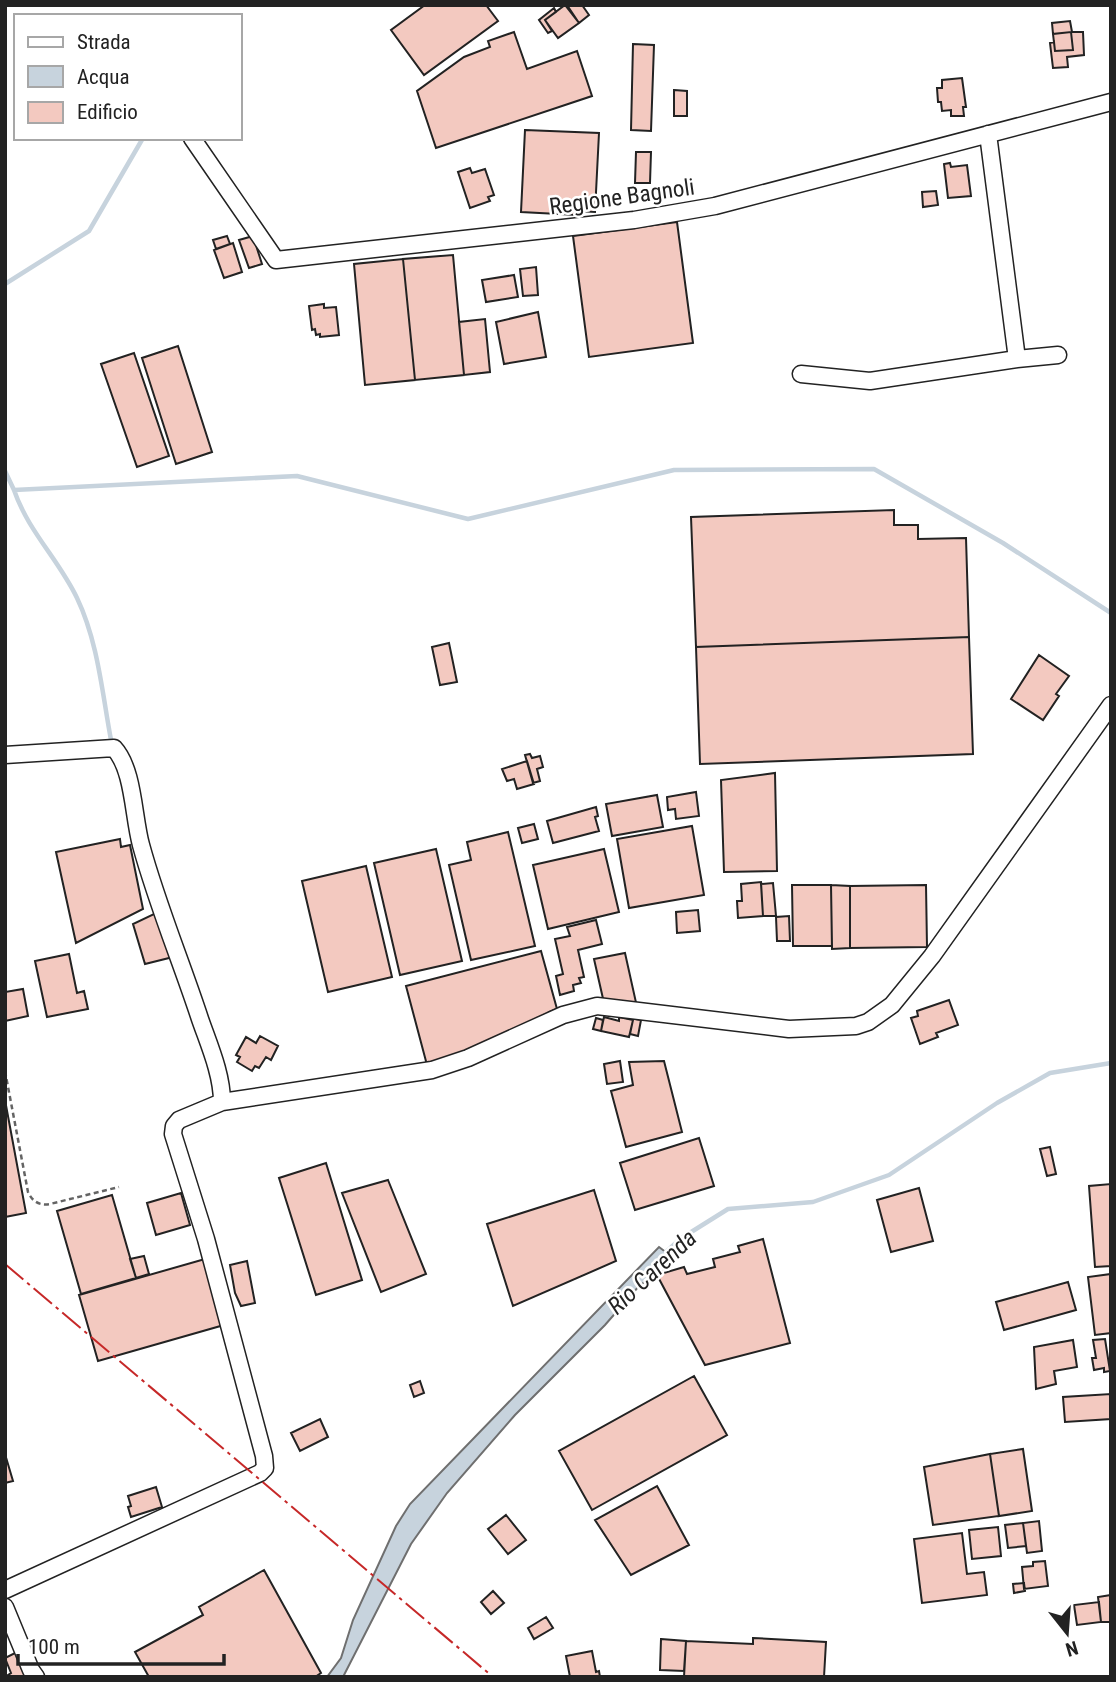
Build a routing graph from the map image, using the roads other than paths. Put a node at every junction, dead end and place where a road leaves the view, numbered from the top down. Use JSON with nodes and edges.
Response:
{"nodes":[{"id":1,"x":1111,"y":102,"type":"edge"},
{"id":2,"x":988,"y":134,"type":"junction"},
{"id":3,"x":193,"y":140,"type":"edge"},
{"id":4,"x":1058,"y":355,"type":"dead end"},
{"id":5,"x":1017,"y":359,"type":"junction"},
{"id":6,"x":801,"y":374,"type":"dead end"},
{"id":7,"x":1111,"y":705,"type":"edge"},
{"id":8,"x":5,"y":755,"type":"edge"},
{"id":9,"x":222,"y":1102,"type":"junction"},
{"id":10,"x":5,"y":1590,"type":"edge"},
{"id":11,"x":5,"y":1607,"type":"edge"},
{"id":12,"x":36,"y":1677,"type":"edge"}],
"edges":[{"from":1,"to":2,"type":"street","name":"Regione Bagnoli"},
{"from":2,"to":3,"type":"street","name":"Regione Bagnoli"},
{"from":2,"to":5,"type":"street"},
{"from":4,"to":5,"type":"street"},
{"from":5,"to":6,"type":"street"},
{"from":7,"to":9,"type":"street"},
{"from":8,"to":9,"type":"street"},
{"from":9,"to":10,"type":"street"},
{"from":11,"to":12,"type":"street"}]}
